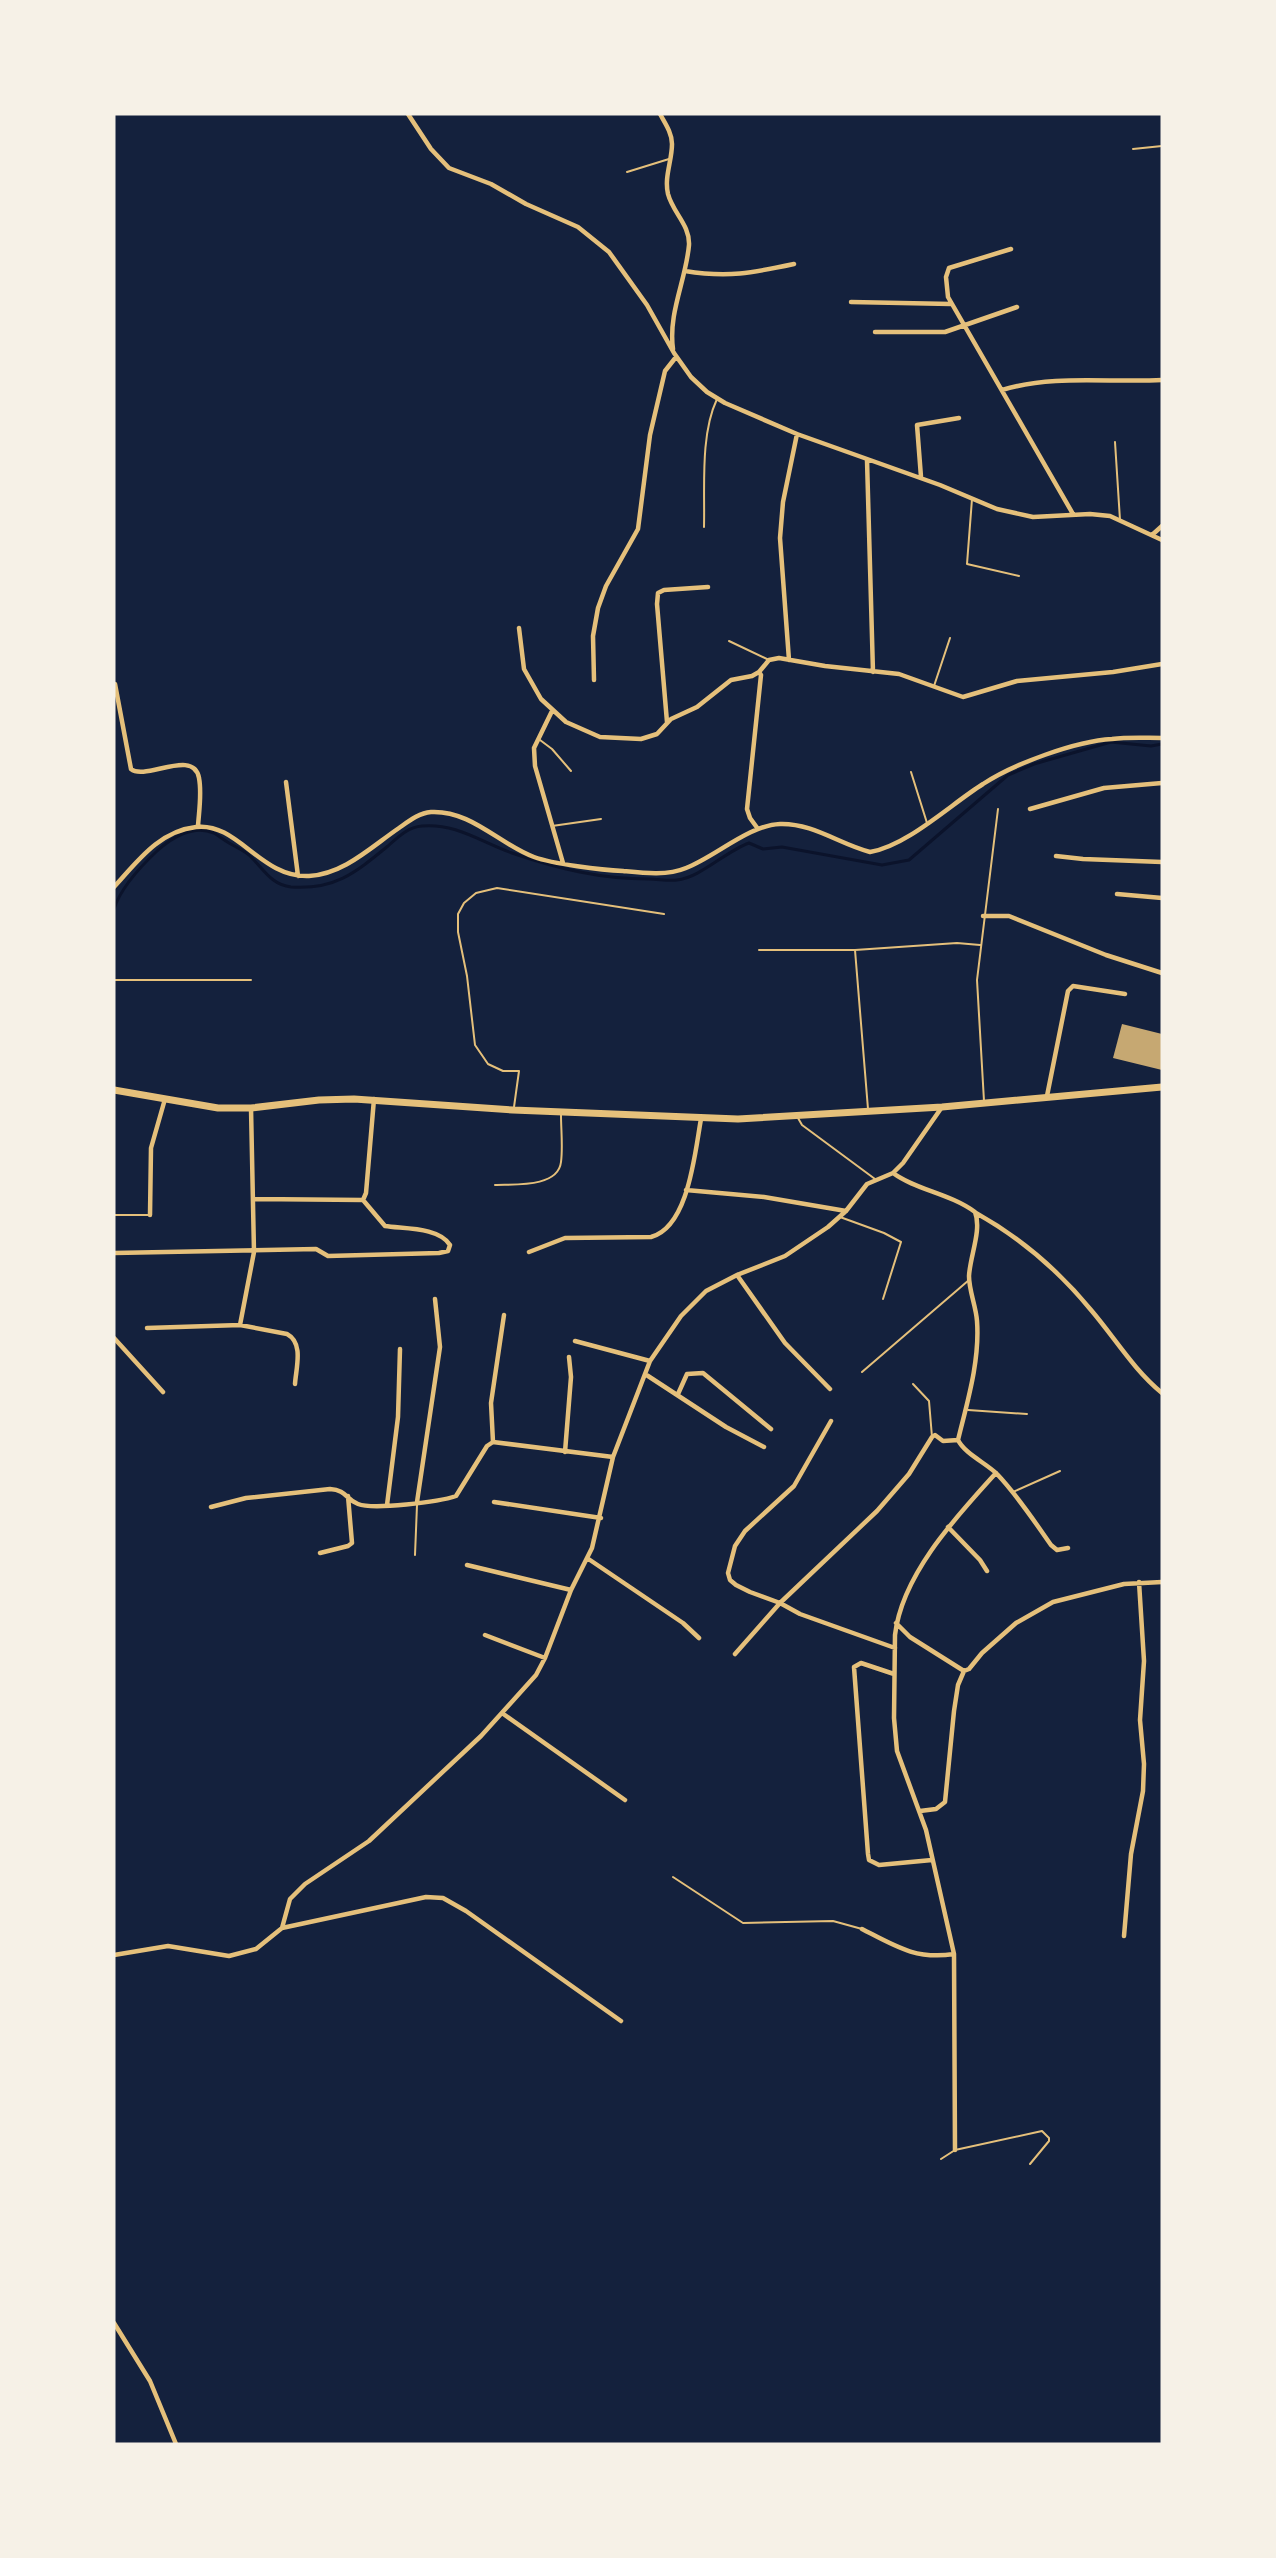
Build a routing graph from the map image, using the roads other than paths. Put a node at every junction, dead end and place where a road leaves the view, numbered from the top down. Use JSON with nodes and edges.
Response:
{"nodes":[{"id":1,"x":408,"y":114,"type":"edge"},
{"id":2,"x":660,"y":114,"type":"edge"},
{"id":3,"x":1162,"y":146,"type":"edge"},
{"id":4,"x":1133,"y":149,"type":"dead end"},
{"id":5,"x":669,"y":159,"type":"junction"},
{"id":6,"x":627,"y":172,"type":"dead end"},
{"id":7,"x":1011,"y":249,"type":"dead end"},
{"id":8,"x":794,"y":264,"type":"dead end"},
{"id":9,"x":685,"y":271,"type":"junction"},
{"id":10,"x":851,"y":302,"type":"dead end"},
{"id":11,"x":951,"y":304,"type":"junction"},
{"id":12,"x":1017,"y":307,"type":"dead end"},
{"id":13,"x":963,"y":326,"type":"junction"},
{"id":14,"x":875,"y":332,"type":"dead end"},
{"id":15,"x":675,"y":355,"type":"junction"},
{"id":16,"x":1162,"y":380,"type":"edge"},
{"id":17,"x":1002,"y":390,"type":"junction"},
{"id":18,"x":717,"y":399,"type":"junction"},
{"id":19,"x":959,"y":418,"type":"dead end"},
{"id":20,"x":797,"y":434,"type":"junction"},
{"id":21,"x":1115,"y":442,"type":"dead end"},
{"id":22,"x":867,"y":460,"type":"junction"},
{"id":23,"x":921,"y":477,"type":"junction"},
{"id":24,"x":972,"y":499,"type":"junction"},
{"id":25,"x":1073,"y":514,"type":"junction"},
{"id":26,"x":1120,"y":520,"type":"junction"},
{"id":27,"x":1162,"y":526,"type":"edge"},
{"id":28,"x":704,"y":527,"type":"dead end"},
{"id":29,"x":1152,"y":535,"type":"junction"},
{"id":30,"x":1162,"y":540,"type":"edge"},
{"id":31,"x":1019,"y":576,"type":"dead end"},
{"id":32,"x":708,"y":587,"type":"dead end"},
{"id":33,"x":519,"y":628,"type":"dead end"},
{"id":34,"x":950,"y":638,"type":"dead end"},
{"id":35,"x":729,"y":641,"type":"dead end"},
{"id":36,"x":769,"y":660,"type":"junction"},
{"id":37,"x":789,"y":660,"type":"junction"},
{"id":38,"x":1162,"y":664,"type":"edge"},
{"id":39,"x":759,"y":672,"type":"junction"},
{"id":40,"x":873,"y":672,"type":"junction"},
{"id":41,"x":594,"y":680,"type":"dead end"},
{"id":42,"x":116,"y":684,"type":"dead end"},
{"id":43,"x":934,"y":686,"type":"junction"},
{"id":44,"x":552,"y":711,"type":"junction"},
{"id":45,"x":667,"y":722,"type":"junction"},
{"id":46,"x":538,"y":738,"type":"junction"},
{"id":47,"x":1162,"y":738,"type":"edge"},
{"id":48,"x":571,"y":771,"type":"dead end"},
{"id":49,"x":911,"y":772,"type":"dead end"},
{"id":50,"x":286,"y":782,"type":"dead end"},
{"id":51,"x":1162,"y":783,"type":"edge"},
{"id":52,"x":1030,"y":808,"type":"dead end"},
{"id":53,"x":998,"y":809,"type":"dead end"},
{"id":54,"x":601,"y":819,"type":"dead end"},
{"id":55,"x":927,"y":823,"type":"junction"},
{"id":56,"x":198,"y":826,"type":"junction"},
{"id":57,"x":552,"y":826,"type":"junction"},
{"id":58,"x":758,"y":829,"type":"junction"},
{"id":59,"x":1056,"y":856,"type":"dead end"},
{"id":60,"x":1162,"y":862,"type":"edge"},
{"id":61,"x":563,"y":863,"type":"junction"},
{"id":62,"x":298,"y":876,"type":"junction"},
{"id":63,"x":114,"y":887,"type":"edge"},
{"id":64,"x":1117,"y":894,"type":"dead end"},
{"id":65,"x":1162,"y":897,"type":"edge"},
{"id":66,"x":664,"y":914,"type":"dead end"},
{"id":67,"x":983,"y":916,"type":"junction"},
{"id":68,"x":980,"y":945,"type":"junction"},
{"id":69,"x":759,"y":950,"type":"dead end"},
{"id":70,"x":855,"y":950,"type":"junction"},
{"id":71,"x":1162,"y":973,"type":"edge"},
{"id":72,"x":251,"y":980,"type":"dead end"},
{"id":73,"x":114,"y":981,"type":"edge"},
{"id":74,"x":1125,"y":994,"type":"dead end"},
{"id":75,"x":1162,"y":1087,"type":"edge"},
{"id":76,"x":114,"y":1090,"type":"edge"},
{"id":77,"x":1047,"y":1096,"type":"junction"},
{"id":78,"x":165,"y":1099,"type":"junction"},
{"id":79,"x":374,"y":1099,"type":"junction"},
{"id":80,"x":984,"y":1101,"type":"junction"},
{"id":81,"x":942,"y":1107,"type":"junction"},
{"id":82,"x":250,"y":1108,"type":"junction"},
{"id":83,"x":513,"y":1110,"type":"junction"},
{"id":84,"x":561,"y":1112,"type":"junction"},
{"id":85,"x":868,"y":1112,"type":"junction"},
{"id":86,"x":797,"y":1117,"type":"junction"},
{"id":87,"x":701,"y":1119,"type":"junction"},
{"id":88,"x":893,"y":1173,"type":"junction"},
{"id":89,"x":875,"y":1179,"type":"junction"},
{"id":90,"x":495,"y":1185,"type":"dead end"},
{"id":91,"x":687,"y":1190,"type":"junction"},
{"id":92,"x":252,"y":1199,"type":"junction"},
{"id":93,"x":363,"y":1200,"type":"junction"},
{"id":94,"x":846,"y":1211,"type":"junction"},
{"id":95,"x":975,"y":1212,"type":"junction"},
{"id":96,"x":114,"y":1215,"type":"edge"},
{"id":97,"x":150,"y":1215,"type":"joint"},
{"id":98,"x":840,"y":1217,"type":"junction"},
{"id":99,"x":254,"y":1252,"type":"junction"},
{"id":100,"x":529,"y":1252,"type":"dead end"},
{"id":101,"x":114,"y":1253,"type":"edge"},
{"id":102,"x":737,"y":1275,"type":"junction"},
{"id":103,"x":969,"y":1280,"type":"junction"},
{"id":104,"x":435,"y":1299,"type":"dead end"},
{"id":105,"x":883,"y":1299,"type":"dead end"},
{"id":106,"x":504,"y":1316,"type":"dead end"},
{"id":107,"x":240,"y":1325,"type":"junction"},
{"id":108,"x":147,"y":1328,"type":"dead end"},
{"id":109,"x":114,"y":1338,"type":"edge"},
{"id":110,"x":575,"y":1341,"type":"dead end"},
{"id":111,"x":400,"y":1349,"type":"dead end"},
{"id":112,"x":569,"y":1357,"type":"dead end"},
{"id":113,"x":650,"y":1361,"type":"junction"},
{"id":114,"x":862,"y":1372,"type":"dead end"},
{"id":115,"x":645,"y":1374,"type":"junction"},
{"id":116,"x":295,"y":1384,"type":"dead end"},
{"id":117,"x":913,"y":1384,"type":"dead end"},
{"id":118,"x":830,"y":1389,"type":"dead end"},
{"id":119,"x":163,"y":1392,"type":"dead end"},
{"id":120,"x":1162,"y":1393,"type":"edge"},
{"id":121,"x":678,"y":1394,"type":"junction"},
{"id":122,"x":965,"y":1410,"type":"junction"},
{"id":123,"x":1027,"y":1414,"type":"dead end"},
{"id":124,"x":831,"y":1421,"type":"dead end"},
{"id":125,"x":771,"y":1429,"type":"dead end"},
{"id":126,"x":932,"y":1437,"type":"junction"},
{"id":127,"x":958,"y":1440,"type":"junction"},
{"id":128,"x":493,"y":1442,"type":"junction"},
{"id":129,"x":764,"y":1447,"type":"dead end"},
{"id":130,"x":565,"y":1452,"type":"junction"},
{"id":131,"x":613,"y":1457,"type":"junction"},
{"id":132,"x":1060,"y":1471,"type":"dead end"},
{"id":133,"x":996,"y":1473,"type":"junction"},
{"id":134,"x":1013,"y":1492,"type":"junction"},
{"id":135,"x":348,"y":1496,"type":"junction"},
{"id":136,"x":417,"y":1502,"type":"junction"},
{"id":137,"x":494,"y":1502,"type":"dead end"},
{"id":138,"x":387,"y":1505,"type":"junction"},
{"id":139,"x":211,"y":1507,"type":"dead end"},
{"id":140,"x":601,"y":1518,"type":"junction"},
{"id":141,"x":948,"y":1527,"type":"junction"},
{"id":142,"x":1068,"y":1548,"type":"dead end"},
{"id":143,"x":320,"y":1553,"type":"dead end"},
{"id":144,"x":415,"y":1555,"type":"dead end"},
{"id":145,"x":587,"y":1558,"type":"junction"},
{"id":146,"x":467,"y":1565,"type":"dead end"},
{"id":147,"x":987,"y":1571,"type":"dead end"},
{"id":148,"x":1139,"y":1582,"type":"junction"},
{"id":149,"x":1162,"y":1582,"type":"edge"},
{"id":150,"x":571,"y":1590,"type":"junction"},
{"id":151,"x":780,"y":1603,"type":"junction"},
{"id":152,"x":896,"y":1623,"type":"junction"},
{"id":153,"x":484,"y":1635,"type":"dead end"},
{"id":154,"x":699,"y":1638,"type":"dead end"},
{"id":155,"x":895,"y":1648,"type":"junction"},
{"id":156,"x":735,"y":1654,"type":"dead end"},
{"id":157,"x":545,"y":1658,"type":"junction"},
{"id":158,"x":964,"y":1671,"type":"junction"},
{"id":159,"x":894,"y":1674,"type":"junction"},
{"id":160,"x":502,"y":1713,"type":"junction"},
{"id":161,"x":625,"y":1800,"type":"dead end"},
{"id":162,"x":921,"y":1811,"type":"junction"},
{"id":163,"x":932,"y":1860,"type":"junction"},
{"id":164,"x":673,"y":1877,"type":"dead end"},
{"id":165,"x":282,"y":1928,"type":"junction"},
{"id":166,"x":862,"y":1929,"type":"joint"},
{"id":167,"x":1124,"y":1936,"type":"dead end"},
{"id":168,"x":954,"y":1954,"type":"junction"},
{"id":169,"x":114,"y":1955,"type":"edge"},
{"id":170,"x":621,"y":2021,"type":"dead end"},
{"id":171,"x":955,"y":2150,"type":"junction"},
{"id":172,"x":941,"y":2159,"type":"dead end"},
{"id":173,"x":1030,"y":2164,"type":"dead end"},
{"id":174,"x":114,"y":2323,"type":"edge"},
{"id":175,"x":176,"y":2444,"type":"edge"}],
"edges":[{"from":1,"to":15,"type":"street"},
{"from":2,"to":5,"type":"street"},
{"from":3,"to":4,"type":"lane"},
{"from":5,"to":6,"type":"lane"},
{"from":5,"to":9,"type":"street"},
{"from":7,"to":11,"type":"street"},
{"from":8,"to":9,"type":"street"},
{"from":9,"to":15,"type":"street"},
{"from":10,"to":11,"type":"street"},
{"from":11,"to":13,"type":"street"},
{"from":12,"to":13,"type":"street"},
{"from":13,"to":14,"type":"street"},
{"from":13,"to":17,"type":"street"},
{"from":15,"to":18,"type":"street"},
{"from":15,"to":41,"type":"street"},
{"from":16,"to":17,"type":"street"},
{"from":17,"to":25,"type":"street"},
{"from":18,"to":20,"type":"street"},
{"from":18,"to":28,"type":"lane"},
{"from":19,"to":23,"type":"street"},
{"from":20,"to":22,"type":"street"},
{"from":20,"to":37,"type":"street"},
{"from":21,"to":26,"type":"lane"},
{"from":22,"to":23,"type":"street"},
{"from":22,"to":40,"type":"street"},
{"from":23,"to":24,"type":"street"},
{"from":24,"to":25,"type":"street"},
{"from":24,"to":31,"type":"lane"},
{"from":25,"to":26,"type":"street"},
{"from":26,"to":29,"type":"street"},
{"from":27,"to":29,"type":"street"},
{"from":29,"to":30,"type":"street"},
{"from":32,"to":45,"type":"street"},
{"from":33,"to":44,"type":"street"},
{"from":34,"to":43,"type":"lane"},
{"from":35,"to":36,"type":"lane"},
{"from":36,"to":37,"type":"street"},
{"from":36,"to":39,"type":"street"},
{"from":37,"to":40,"type":"street"},
{"from":38,"to":43,"type":"street"},
{"from":39,"to":45,"type":"street"},
{"from":39,"to":58,"type":"street"},
{"from":40,"to":43,"type":"street"},
{"from":42,"to":56,"type":"street"},
{"from":44,"to":45,"type":"street"},
{"from":44,"to":46,"type":"street"},
{"from":46,"to":48,"type":"lane"},
{"from":46,"to":57,"type":"street"},
{"from":47,"to":55,"type":"street"},
{"from":49,"to":55,"type":"lane"},
{"from":50,"to":62,"type":"street"},
{"from":51,"to":52,"type":"street"},
{"from":53,"to":67,"type":"lane"},
{"from":54,"to":57,"type":"lane"},
{"from":55,"to":58,"type":"street"},
{"from":56,"to":62,"type":"street"},
{"from":56,"to":63,"type":"street"},
{"from":57,"to":61,"type":"street"},
{"from":58,"to":61,"type":"street"},
{"from":59,"to":60,"type":"street"},
{"from":61,"to":62,"type":"street"},
{"from":64,"to":65,"type":"street"},
{"from":66,"to":83,"type":"lane"},
{"from":67,"to":68,"type":"lane"},
{"from":67,"to":71,"type":"street"},
{"from":68,"to":70,"type":"lane"},
{"from":68,"to":80,"type":"lane"},
{"from":69,"to":70,"type":"lane"},
{"from":70,"to":85,"type":"lane"},
{"from":72,"to":73,"type":"lane"},
{"from":74,"to":77,"type":"street"},
{"from":75,"to":77,"type":"main road"},
{"from":76,"to":78,"type":"main road"},
{"from":77,"to":80,"type":"main road"},
{"from":78,"to":82,"type":"main road"},
{"from":78,"to":97,"type":"street"},
{"from":79,"to":82,"type":"main road"},
{"from":79,"to":83,"type":"main road"},
{"from":79,"to":93,"type":"street"},
{"from":80,"to":81,"type":"main road"},
{"from":81,"to":85,"type":"main road"},
{"from":81,"to":88,"type":"street"},
{"from":82,"to":92,"type":"street"},
{"from":83,"to":84,"type":"main road"},
{"from":84,"to":87,"type":"main road"},
{"from":84,"to":90,"type":"lane"},
{"from":85,"to":86,"type":"main road"},
{"from":86,"to":87,"type":"main road"},
{"from":86,"to":89,"type":"lane"},
{"from":87,"to":91,"type":"street"},
{"from":88,"to":89,"type":"street"},
{"from":88,"to":95,"type":"street"},
{"from":89,"to":94,"type":"street"},
{"from":91,"to":94,"type":"street"},
{"from":91,"to":100,"type":"street"},
{"from":92,"to":93,"type":"street"},
{"from":92,"to":99,"type":"street"},
{"from":93,"to":99,"type":"street"},
{"from":94,"to":98,"type":"street"},
{"from":95,"to":103,"type":"street"},
{"from":95,"to":120,"type":"street"},
{"from":96,"to":97,"type":"lane"},
{"from":98,"to":102,"type":"street"},
{"from":98,"to":105,"type":"lane"},
{"from":99,"to":101,"type":"street"},
{"from":99,"to":107,"type":"street"},
{"from":102,"to":113,"type":"street"},
{"from":102,"to":118,"type":"street"},
{"from":103,"to":114,"type":"lane"},
{"from":103,"to":122,"type":"street"},
{"from":104,"to":136,"type":"street"},
{"from":106,"to":128,"type":"street"},
{"from":107,"to":108,"type":"street"},
{"from":107,"to":116,"type":"street"},
{"from":109,"to":119,"type":"street"},
{"from":110,"to":113,"type":"street"},
{"from":111,"to":138,"type":"street"},
{"from":112,"to":130,"type":"street"},
{"from":113,"to":115,"type":"street"},
{"from":115,"to":121,"type":"street"},
{"from":115,"to":131,"type":"street"},
{"from":117,"to":126,"type":"lane"},
{"from":121,"to":125,"type":"street"},
{"from":121,"to":129,"type":"street"},
{"from":122,"to":123,"type":"lane"},
{"from":122,"to":127,"type":"street"},
{"from":124,"to":151,"type":"street"},
{"from":126,"to":127,"type":"street"},
{"from":126,"to":151,"type":"street"},
{"from":127,"to":133,"type":"street"},
{"from":128,"to":130,"type":"street"},
{"from":128,"to":136,"type":"street"},
{"from":130,"to":131,"type":"street"},
{"from":131,"to":140,"type":"street"},
{"from":132,"to":134,"type":"lane"},
{"from":133,"to":134,"type":"street"},
{"from":133,"to":141,"type":"street"},
{"from":134,"to":142,"type":"street"},
{"from":135,"to":138,"type":"street"},
{"from":135,"to":139,"type":"street"},
{"from":135,"to":143,"type":"street"},
{"from":136,"to":138,"type":"street"},
{"from":136,"to":144,"type":"lane"},
{"from":137,"to":140,"type":"street"},
{"from":140,"to":145,"type":"street"},
{"from":141,"to":147,"type":"street"},
{"from":141,"to":152,"type":"street"},
{"from":145,"to":150,"type":"street"},
{"from":145,"to":154,"type":"street"},
{"from":146,"to":150,"type":"street"},
{"from":148,"to":149,"type":"street"},
{"from":148,"to":158,"type":"street"},
{"from":148,"to":167,"type":"street"},
{"from":150,"to":157,"type":"street"},
{"from":151,"to":155,"type":"street"},
{"from":151,"to":156,"type":"street"},
{"from":152,"to":155,"type":"street"},
{"from":152,"to":158,"type":"street"},
{"from":153,"to":157,"type":"street"},
{"from":155,"to":159,"type":"street"},
{"from":157,"to":160,"type":"street"},
{"from":158,"to":162,"type":"street"},
{"from":159,"to":162,"type":"street"},
{"from":159,"to":163,"type":"street"},
{"from":160,"to":161,"type":"street"},
{"from":160,"to":165,"type":"street"},
{"from":162,"to":163,"type":"street"},
{"from":163,"to":168,"type":"street"},
{"from":164,"to":166,"type":"lane"},
{"from":165,"to":169,"type":"street"},
{"from":165,"to":170,"type":"street"},
{"from":166,"to":168,"type":"street"},
{"from":168,"to":171,"type":"street"},
{"from":171,"to":172,"type":"lane"},
{"from":171,"to":173,"type":"lane"},
{"from":174,"to":175,"type":"street"}]}
